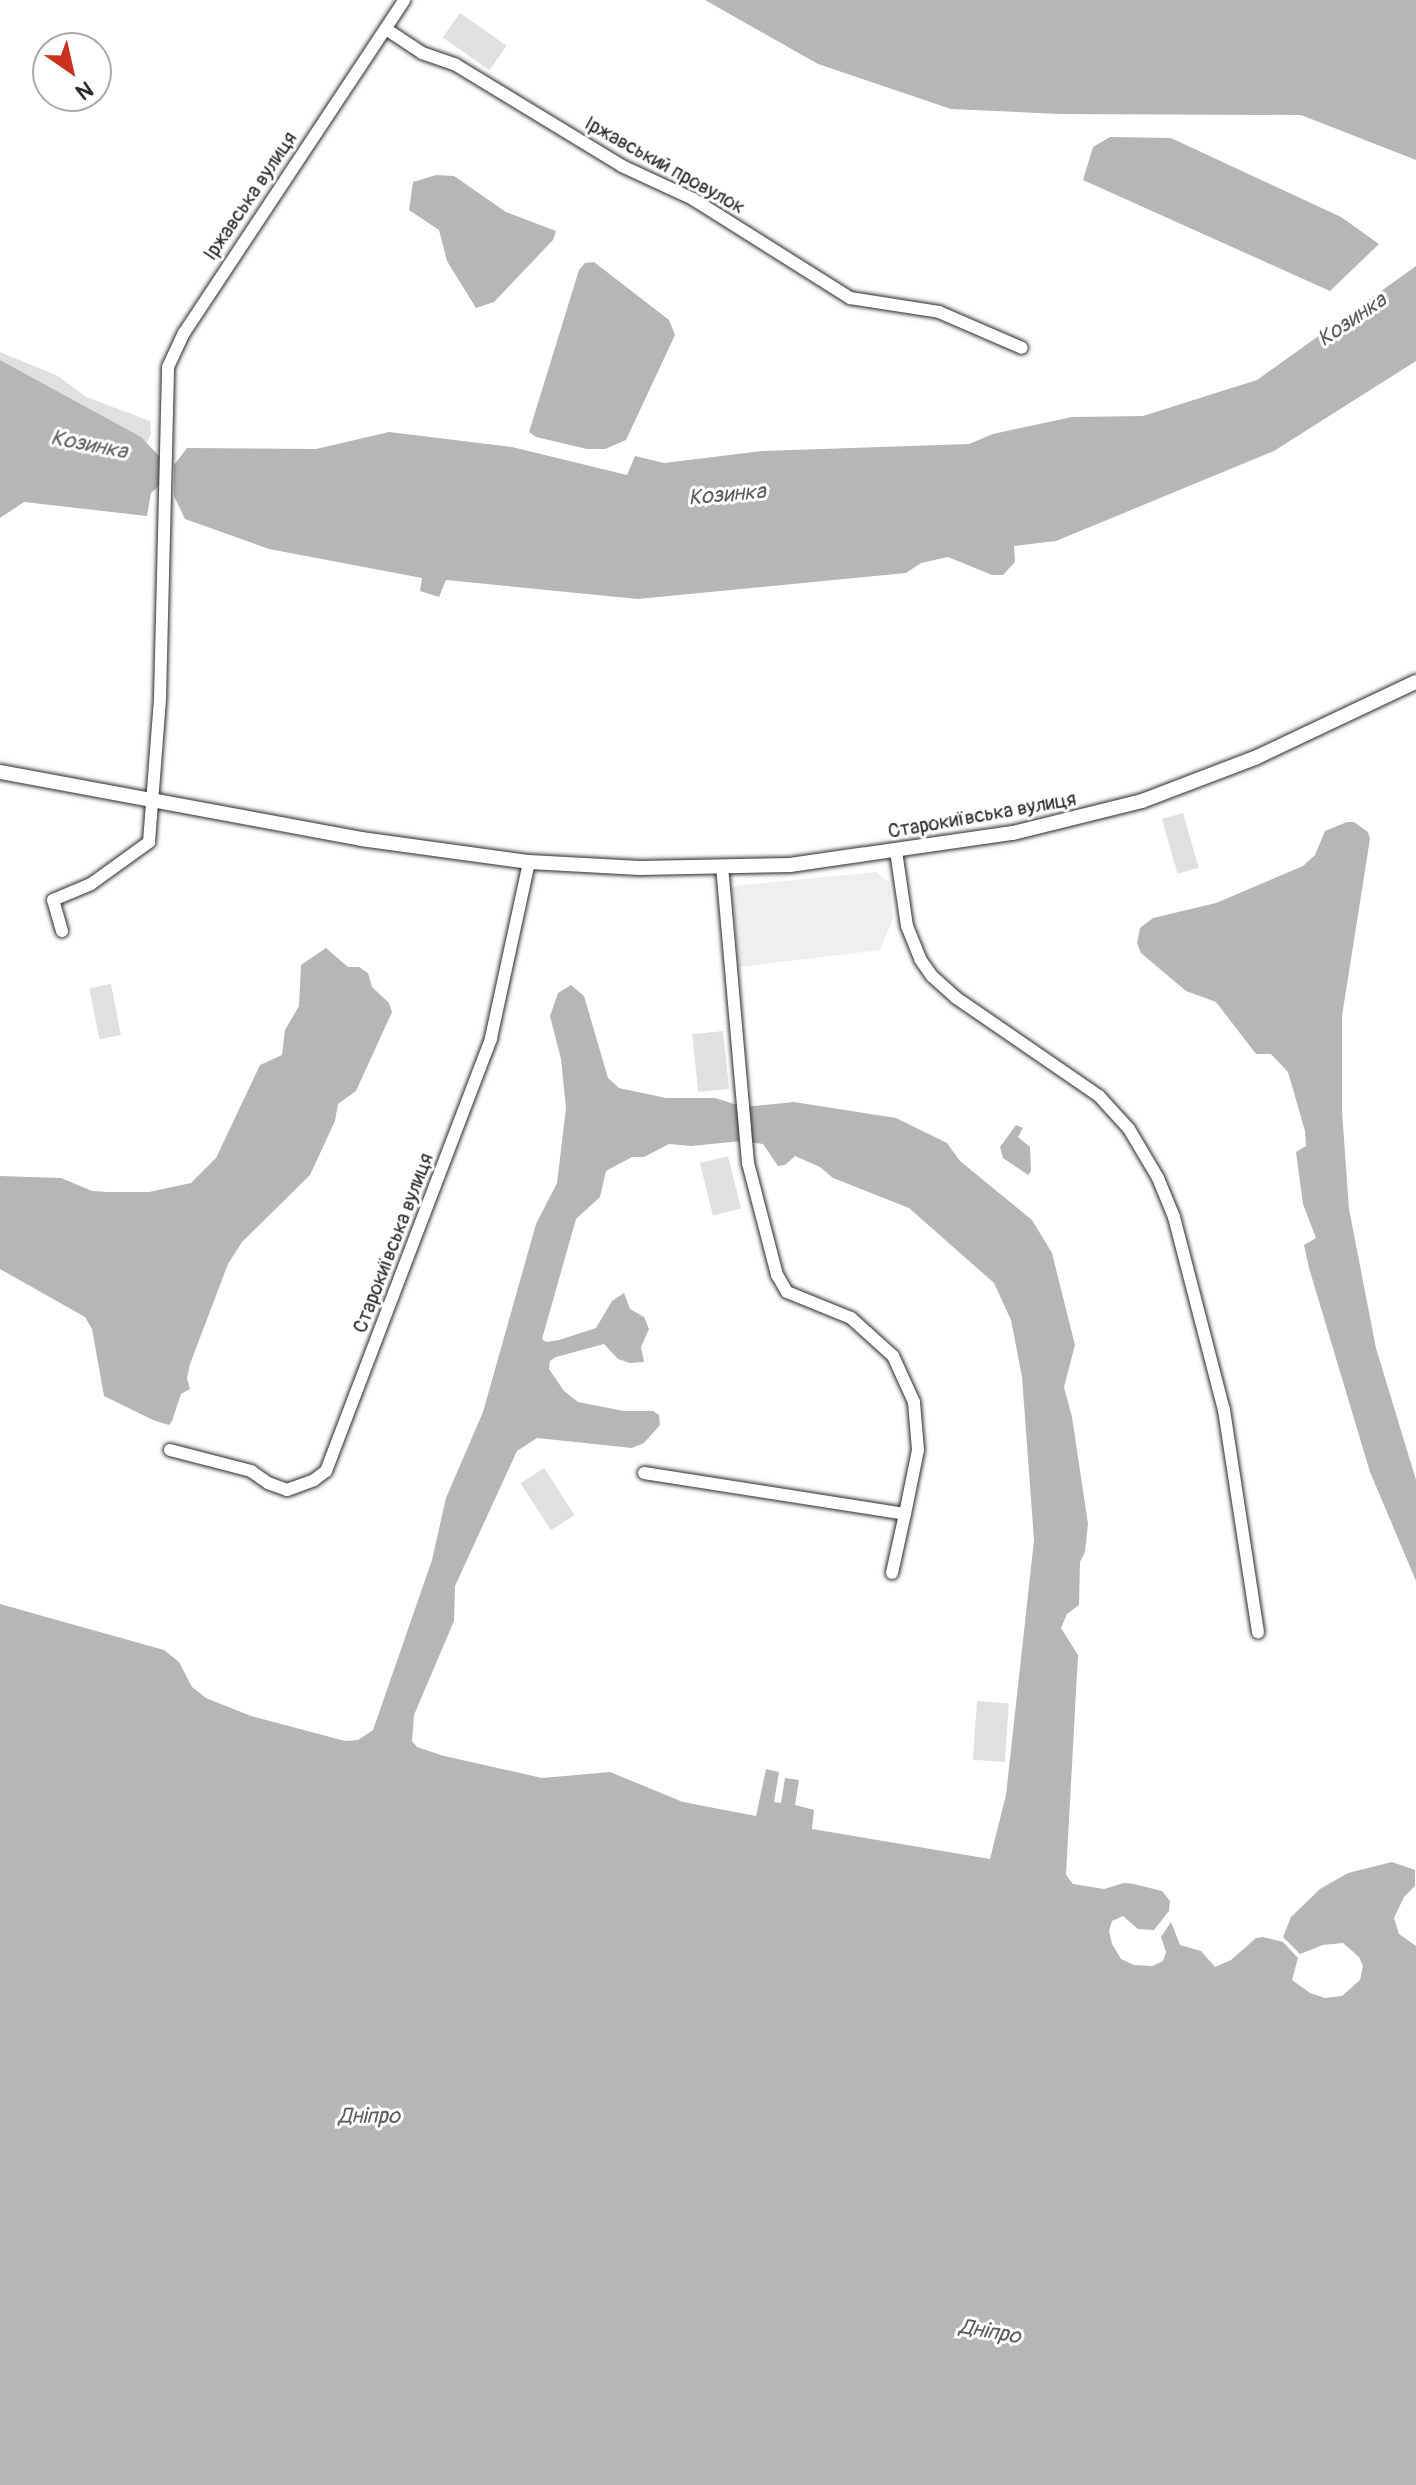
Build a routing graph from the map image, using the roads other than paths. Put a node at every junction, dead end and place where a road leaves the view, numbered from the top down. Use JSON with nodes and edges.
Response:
{"nodes":[{"id":1,"x":404,"y":0,"type":"edge"},
{"id":2,"x":386,"y":29,"type":"junction"},
{"id":3,"x":1022,"y":348,"type":"dead end"},
{"id":4,"x":1416,"y":682,"type":"edge"},
{"id":5,"x":0,"y":772,"type":"edge"},
{"id":6,"x":154,"y":799,"type":"junction"},
{"id":7,"x":896,"y":851,"type":"junction"},
{"id":8,"x":529,"y":862,"type":"junction"},
{"id":9,"x":722,"y":868,"type":"junction"},
{"id":10,"x":62,"y":931,"type":"dead end"},
{"id":11,"x":170,"y":1450,"type":"dead end"},
{"id":12,"x":644,"y":1473,"type":"dead end"},
{"id":13,"x":905,"y":1514,"type":"junction"},
{"id":14,"x":892,"y":1573,"type":"dead end"},
{"id":15,"x":1258,"y":1632,"type":"dead end"}],
"edges":[{"from":1,"to":2,"type":"street","name":"Іржавська вулиця"},
{"from":2,"to":3,"type":"street","name":"Іржавський провулок"},
{"from":2,"to":6,"type":"street","name":"Іржавська вулиця"},
{"from":4,"to":7,"type":"street","name":"Старокиївська вулиця"},
{"from":5,"to":6,"type":"street","name":"Старокиївська вулиця"},
{"from":6,"to":8,"type":"street","name":"Старокиївська вулиця"},
{"from":6,"to":10,"type":"street","name":"Іржавська вулиця"},
{"from":7,"to":9,"type":"street","name":"Старокиївська вулиця"},
{"from":7,"to":15,"type":"street"},
{"from":8,"to":9,"type":"street","name":"Старокиївська вулиця"},
{"from":8,"to":11,"type":"street","name":"Старокиївська вулиця"},
{"from":9,"to":13,"type":"street"},
{"from":12,"to":13,"type":"street"},
{"from":13,"to":14,"type":"street"}]}
